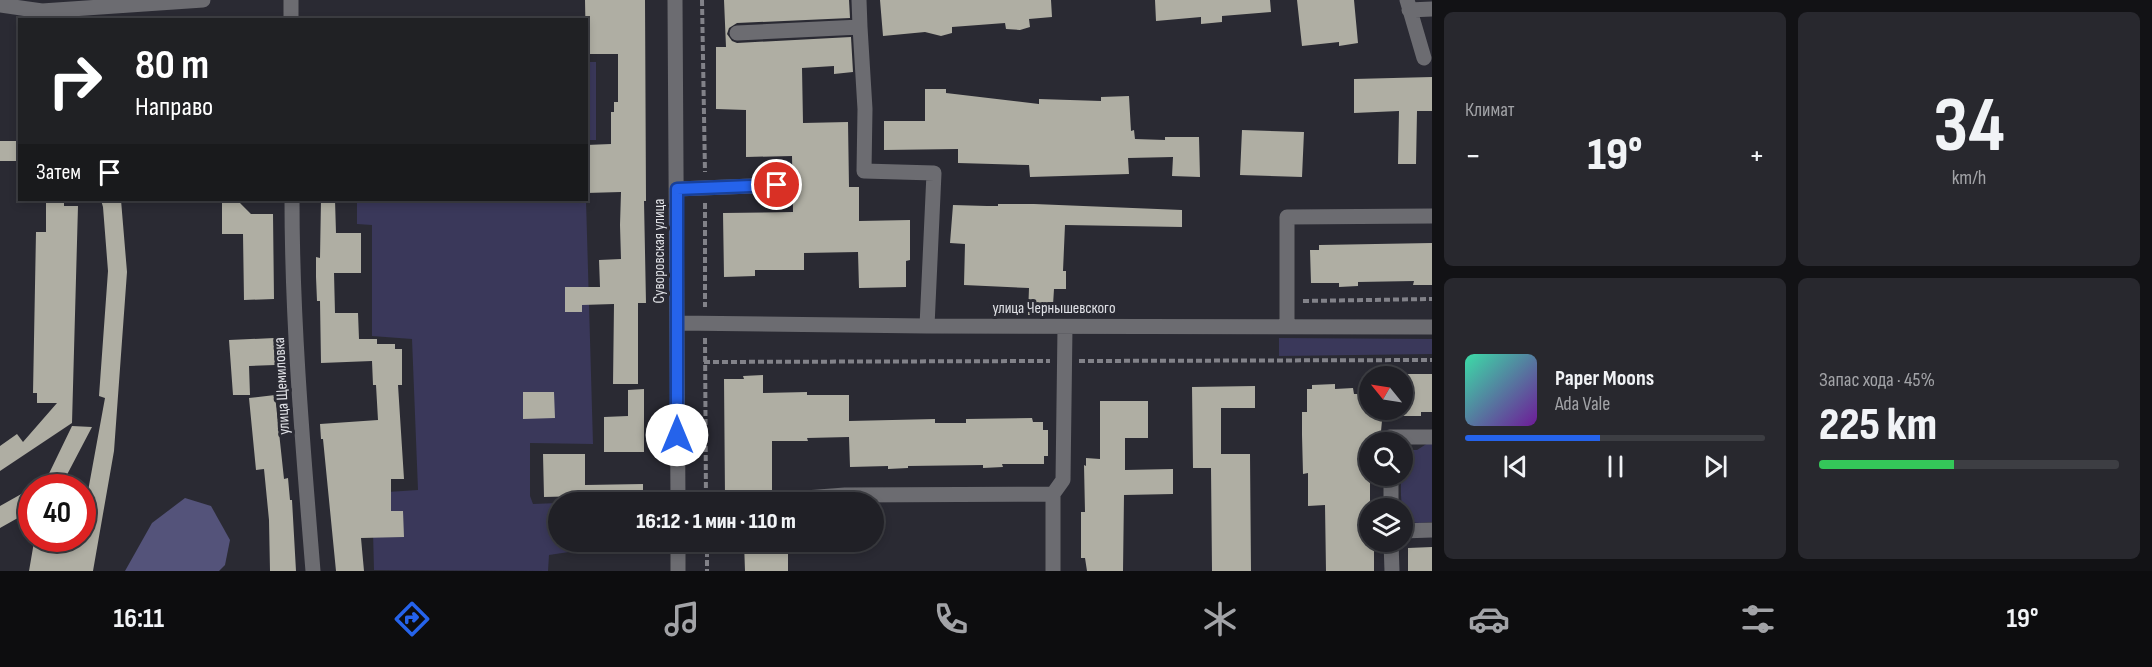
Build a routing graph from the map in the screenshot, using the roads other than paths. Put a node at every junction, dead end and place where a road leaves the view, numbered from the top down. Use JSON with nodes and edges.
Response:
{"nodes":[{"id":1,"x":203,"y":0,"type":"edge"},
{"id":2,"x":291,"y":0,"type":"edge"},
{"id":3,"x":675,"y":0,"type":"edge"},
{"id":4,"x":860,"y":0,"type":"edge"},
{"id":5,"x":0,"y":5,"type":"edge"},
{"id":6,"x":1408,"y":5,"type":"edge"},
{"id":7,"x":1432,"y":9,"type":"edge"},
{"id":8,"x":291,"y":18,"type":"edge"},
{"id":9,"x":860,"y":27,"type":"junction"},
{"id":10,"x":737,"y":33,"type":"dead end"},
{"id":11,"x":1424,"y":58,"type":"dead end"},
{"id":12,"x":777,"y":185,"type":"dead end"},
{"id":13,"x":677,"y":189,"type":"junction"},
{"id":14,"x":292,"y":201,"type":"edge"},
{"id":15,"x":1432,"y":216,"type":"edge"},
{"id":16,"x":676,"y":323,"type":"junction"},
{"id":17,"x":927,"y":326,"type":"junction"},
{"id":18,"x":1287,"y":326,"type":"junction"},
{"id":19,"x":1065,"y":327,"type":"junction"},
{"id":20,"x":1432,"y":327,"type":"edge"},
{"id":21,"x":1413,"y":437,"type":"edge"},
{"id":22,"x":1432,"y":437,"type":"edge"},
{"id":23,"x":678,"y":492,"type":"edge"},
{"id":24,"x":1053,"y":494,"type":"junction"},
{"id":25,"x":884,"y":495,"type":"edge"},
{"id":26,"x":1432,"y":530,"type":"edge"},
{"id":27,"x":1413,"y":531,"type":"edge"},
{"id":28,"x":678,"y":552,"type":"edge"},
{"id":29,"x":1391,"y":552,"type":"edge"},
{"id":30,"x":313,"y":571,"type":"edge"},
{"id":31,"x":678,"y":571,"type":"edge"},
{"id":32,"x":1053,"y":571,"type":"edge"},
{"id":33,"x":1392,"y":571,"type":"edge"}],
"edges":[{"from":1,"to":5,"type":"street"},
{"from":2,"to":8,"type":"street"},
{"from":3,"to":13,"type":"street","name":"Суворовская улица"},
{"from":4,"to":9,"type":"street"},
{"from":6,"to":7,"type":"street"},
{"from":6,"to":11,"type":"street"},
{"from":9,"to":10,"type":"street"},
{"from":9,"to":17,"type":"street"},
{"from":12,"to":13,"type":"street"},
{"from":13,"to":16,"type":"street","name":"Суворовская улица"},
{"from":14,"to":30,"type":"street","name":"улица Щемиловка"},
{"from":15,"to":18,"type":"street"},
{"from":16,"to":17,"type":"street","name":"улица Чернышевского"},
{"from":16,"to":23,"type":"street","name":"Суворовская улица"},
{"from":17,"to":19,"type":"street","name":"улица Чернышевского"},
{"from":18,"to":19,"type":"street","name":"улица Чернышевского"},
{"from":18,"to":20,"type":"street","name":"улица Чернышевского"},
{"from":19,"to":24,"type":"street"},
{"from":21,"to":22,"type":"street"},
{"from":24,"to":25,"type":"street"},
{"from":24,"to":32,"type":"street"},
{"from":26,"to":27,"type":"street"},
{"from":28,"to":31,"type":"street"},
{"from":29,"to":33,"type":"street"}]}
